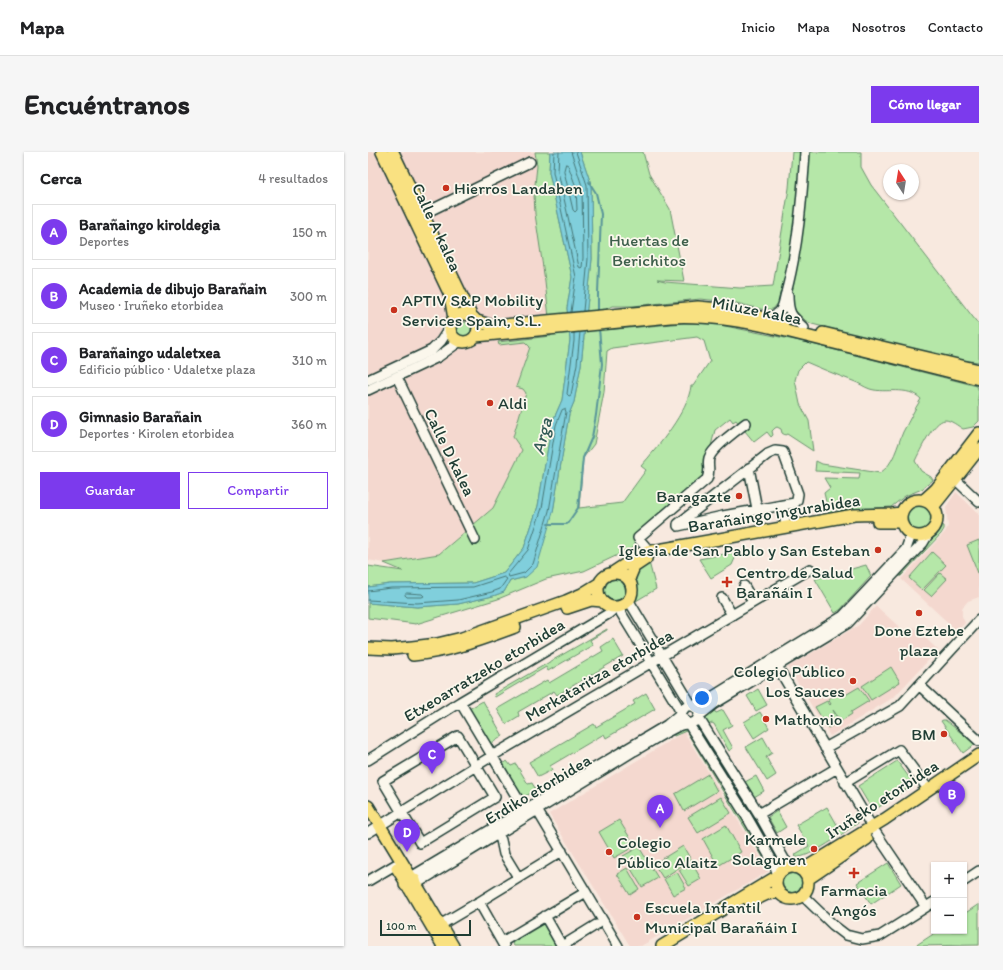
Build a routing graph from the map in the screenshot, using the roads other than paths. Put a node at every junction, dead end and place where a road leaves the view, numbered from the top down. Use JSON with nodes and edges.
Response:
{"nodes":[{"id":1,"x":382,"y":152,"type":"edge"},
{"id":2,"x":393,"y":152,"type":"edge"},
{"id":3,"x":804,"y":152,"type":"edge"},
{"id":4,"x":530,"y":162,"type":"dead end"},
{"id":5,"x":423,"y":214,"type":"junction"},
{"id":6,"x":788,"y":284,"type":"junction"},
{"id":7,"x":474,"y":318,"type":"junction"},
{"id":8,"x":609,"y":319,"type":"junction"},
{"id":9,"x":767,"y":319,"type":"junction"},
{"id":10,"x":452,"y":323,"type":"junction"},
{"id":11,"x":550,"y":324,"type":"junction"},
{"id":12,"x":804,"y":328,"type":"junction"},
{"id":13,"x":476,"y":336,"type":"junction"},
{"id":14,"x":460,"y":341,"type":"junction"},
{"id":15,"x":979,"y":370,"type":"edge"},
{"id":16,"x":397,"y":377,"type":"junction"},
{"id":17,"x":979,"y":379,"type":"edge"},
{"id":18,"x":368,"y":380,"type":"edge"},
{"id":19,"x":368,"y":390,"type":"edge"},
{"id":20,"x":746,"y":423,"type":"dead end"},
{"id":21,"x":979,"y":433,"type":"edge"},
{"id":22,"x":979,"y":449,"type":"edge"},
{"id":23,"x":749,"y":468,"type":"junction"},
{"id":24,"x":955,"y":479,"type":"junction"},
{"id":25,"x":924,"y":500,"type":"junction"},
{"id":26,"x":979,"y":502,"type":"edge"},
{"id":27,"x":783,"y":505,"type":"junction"},
{"id":28,"x":933,"y":507,"type":"junction"},
{"id":29,"x":757,"y":509,"type":"junction"},
{"id":30,"x":901,"y":518,"type":"junction"},
{"id":31,"x":786,"y":527,"type":"junction"},
{"id":32,"x":929,"y":533,"type":"junction"},
{"id":33,"x":911,"y":535,"type":"junction"},
{"id":34,"x":475,"y":540,"type":"dead end"},
{"id":35,"x":644,"y":546,"type":"dead end"},
{"id":36,"x":810,"y":569,"type":"dead end"},
{"id":37,"x":612,"y":573,"type":"junction"},
{"id":38,"x":629,"y":579,"type":"junction"},
{"id":39,"x":600,"y":583,"type":"junction"},
{"id":40,"x":744,"y":586,"type":"dead end"},
{"id":41,"x":722,"y":598,"type":"dead end"},
{"id":42,"x":602,"y":601,"type":"junction"},
{"id":43,"x":629,"y":601,"type":"junction"},
{"id":44,"x":754,"y":602,"type":"junction"},
{"id":45,"x":616,"y":608,"type":"junction"},
{"id":46,"x":732,"y":615,"type":"junction"},
{"id":47,"x":979,"y":620,"type":"edge"},
{"id":48,"x":368,"y":648,"type":"edge"},
{"id":49,"x":368,"y":655,"type":"edge"},
{"id":50,"x":662,"y":656,"type":"junction"},
{"id":51,"x":651,"y":663,"type":"junction"},
{"id":52,"x":777,"y":666,"type":"junction"},
{"id":53,"x":919,"y":685,"type":"junction"},
{"id":54,"x":460,"y":702,"type":"junction"},
{"id":55,"x":692,"y":706,"type":"junction"},
{"id":56,"x":681,"y":713,"type":"junction"},
{"id":57,"x":698,"y":717,"type":"junction"},
{"id":58,"x":688,"y":723,"type":"junction"},
{"id":59,"x":979,"y":741,"type":"edge"},
{"id":60,"x":825,"y":748,"type":"junction"},
{"id":61,"x":979,"y":755,"type":"edge"},
{"id":62,"x":492,"y":756,"type":"junction"},
{"id":63,"x":368,"y":760,"type":"edge"},
{"id":64,"x":479,"y":764,"type":"junction"},
{"id":65,"x":979,"y":764,"type":"edge"},
{"id":66,"x":837,"y":768,"type":"junction"},
{"id":67,"x":845,"y":783,"type":"junction"},
{"id":68,"x":928,"y":789,"type":"junction"},
{"id":69,"x":521,"y":804,"type":"dead end"},
{"id":70,"x":368,"y":806,"type":"edge"},
{"id":71,"x":535,"y":807,"type":"junction"},
{"id":72,"x":402,"y":812,"type":"junction"},
{"id":73,"x":759,"y":814,"type":"junction"},
{"id":74,"x":368,"y":820,"type":"edge"},
{"id":75,"x":377,"y":828,"type":"edge"},
{"id":76,"x":874,"y":830,"type":"junction"},
{"id":77,"x":498,"y":834,"type":"junction"},
{"id":78,"x":562,"y":851,"type":"junction"},
{"id":79,"x":395,"y":865,"type":"junction"},
{"id":80,"x":979,"y":871,"type":"edge"},
{"id":81,"x":800,"y":872,"type":"junction"},
{"id":82,"x":777,"y":876,"type":"junction"},
{"id":83,"x":518,"y":878,"type":"junction"},
{"id":84,"x":967,"y":879,"type":"edge"},
{"id":85,"x":368,"y":881,"type":"edge"},
{"id":86,"x":410,"y":883,"type":"junction"},
{"id":87,"x":586,"y":892,"type":"junction"},
{"id":88,"x":778,"y":892,"type":"junction"},
{"id":89,"x":803,"y":896,"type":"junction"},
{"id":90,"x":479,"y":902,"type":"junction"},
{"id":91,"x":930,"y":904,"type":"edge"},
{"id":92,"x":545,"y":916,"type":"junction"},
{"id":93,"x":440,"y":924,"type":"junction"},
{"id":94,"x":596,"y":925,"type":"dead end"},
{"id":95,"x":503,"y":944,"type":"edge"},
{"id":96,"x":443,"y":946,"type":"edge"},
{"id":97,"x":453,"y":946,"type":"edge"},
{"id":98,"x":562,"y":946,"type":"edge"},
{"id":99,"x":618,"y":946,"type":"edge"},
{"id":100,"x":662,"y":946,"type":"edge"},
{"id":101,"x":675,"y":946,"type":"edge"}],
"edges":[{"from":1,"to":10,"type":"main road","name":"Calle A kalea"},
{"from":2,"to":5,"type":"main road"},
{"from":3,"to":6,"type":"street"},
{"from":4,"to":5,"type":"street"},
{"from":5,"to":7,"type":"main road"},
{"from":6,"to":9,"type":"street"},
{"from":6,"to":12,"type":"street"},
{"from":7,"to":10,"type":"main road"},
{"from":7,"to":11,"type":"main road","name":"Miluze kalea"},
{"from":7,"to":13,"type":"main road"},
{"from":8,"to":9,"type":"main road","name":"Miluze kalea"},
{"from":8,"to":11,"type":"main road","name":"Miluze kalea"},
{"from":8,"to":17,"type":"main road","name":"Miluze kalea"},
{"from":9,"to":12,"type":"main road","name":"Miluze kalea"},
{"from":10,"to":14,"type":"main road"},
{"from":10,"to":18,"type":"street"},
{"from":11,"to":13,"type":"main road","name":"Miluze kalea"},
{"from":12,"to":15,"type":"main road","name":"Miluze kalea"},
{"from":13,"to":14,"type":"main road"},
{"from":14,"to":16,"type":"street"},
{"from":16,"to":19,"type":"street"},
{"from":16,"to":34,"type":"street","name":"Calle D kalea"},
{"from":20,"to":35,"type":"street"},
{"from":21,"to":25,"type":"main road"},
{"from":22,"to":24,"type":"main road"},
{"from":23,"to":27,"type":"street"},
{"from":23,"to":29,"type":"street"},
{"from":23,"to":29,"type":"street"},
{"from":24,"to":26,"type":"street"},
{"from":24,"to":28,"type":"main road"},
{"from":25,"to":28,"type":"main road"},
{"from":25,"to":30,"type":"main road"},
{"from":27,"to":29,"type":"street"},
{"from":27,"to":31,"type":"street"},
{"from":28,"to":32,"type":"main road"},
{"from":30,"to":31,"type":"main road","name":"Barañaingo ingurabidea"},
{"from":30,"to":33,"type":"main road"},
{"from":30,"to":38,"type":"main road","name":"Barañaingo ingurabidea"},
{"from":31,"to":37,"type":"main road","name":"Barañaingo ingurabidea"},
{"from":32,"to":33,"type":"main road"},
{"from":32,"to":52,"type":"street"},
{"from":33,"to":55,"type":"street"},
{"from":36,"to":44,"type":"street","name":"Merkataritza etorbidea"},
{"from":37,"to":38,"type":"main road"},
{"from":37,"to":39,"type":"main road"},
{"from":38,"to":43,"type":"main road"},
{"from":39,"to":42,"type":"main road"},
{"from":39,"to":48,"type":"main road"},
{"from":40,"to":44,"type":"street"},
{"from":41,"to":46,"type":"street"},
{"from":42,"to":45,"type":"main road"},
{"from":42,"to":49,"type":"main road"},
{"from":43,"to":45,"type":"main road"},
{"from":43,"to":50,"type":"street"},
{"from":44,"to":46,"type":"street","name":"Merkataritza etorbidea"},
{"from":45,"to":51,"type":"street"},
{"from":45,"to":54,"type":"street","name":"Etxeoarratzeko etorbidea"},
{"from":46,"to":50,"type":"street","name":"Merkataritza etorbidea"},
{"from":47,"to":53,"type":"street"},
{"from":50,"to":51,"type":"street","name":"Merkataritza etorbidea"},
{"from":50,"to":55,"type":"street"},
{"from":51,"to":56,"type":"street"},
{"from":51,"to":62,"type":"street","name":"Merkataritza etorbidea"},
{"from":52,"to":57,"type":"street"},
{"from":52,"to":60,"type":"street"},
{"from":53,"to":59,"type":"street"},
{"from":53,"to":60,"type":"street"},
{"from":54,"to":62,"type":"street"},
{"from":54,"to":63,"type":"street","name":"Etxeoarratzeko etorbidea"},
{"from":55,"to":56,"type":"street"},
{"from":55,"to":57,"type":"street"},
{"from":56,"to":58,"type":"street"},
{"from":56,"to":71,"type":"street","name":"Erdiko etorbidea"},
{"from":57,"to":58,"type":"street"},
{"from":57,"to":73,"type":"street"},
{"from":58,"to":71,"type":"street","name":"Erdiko etorbidea"},
{"from":58,"to":82,"type":"street"},
{"from":60,"to":66,"type":"street"},
{"from":61,"to":68,"type":"main road","name":"Iruñeko etorbidea"},
{"from":62,"to":64,"type":"street","name":"Merkataritza etorbidea"},
{"from":62,"to":69,"type":"street"},
{"from":64,"to":72,"type":"street","name":"Merkataritza etorbidea"},
{"from":64,"to":72,"type":"street"},
{"from":64,"to":72,"type":"street"},
{"from":65,"to":76,"type":"main road","name":"Iruñeko etorbidea"},
{"from":66,"to":67,"type":"street"},
{"from":66,"to":73,"type":"street"},
{"from":67,"to":68,"type":"street"},
{"from":67,"to":76,"type":"street"},
{"from":68,"to":76,"type":"main road","name":"Iruñeko etorbidea"},
{"from":70,"to":75,"type":"main road"},
{"from":71,"to":77,"type":"street","name":"Erdiko etorbidea"},
{"from":71,"to":78,"type":"street"},
{"from":71,"to":86,"type":"street","name":"Erdiko etorbidea"},
{"from":72,"to":75,"type":"street","name":"Merkataritza etorbidea"},
{"from":73,"to":81,"type":"street"},
{"from":74,"to":75,"type":"main road"},
{"from":75,"to":79,"type":"main road"},
{"from":75,"to":86,"type":"main road"},
{"from":76,"to":81,"type":"main road","name":"Iruñeko etorbidea"},
{"from":76,"to":91,"type":"street"},
{"from":77,"to":83,"type":"street"},
{"from":77,"to":86,"type":"street","name":"Erdiko etorbidea"},
{"from":78,"to":83,"type":"street"},
{"from":78,"to":87,"type":"street"},
{"from":79,"to":85,"type":"street"},
{"from":79,"to":86,"type":"main road"},
{"from":80,"to":84,"type":"street"},
{"from":81,"to":82,"type":"main road"},
{"from":81,"to":89,"type":"main road"},
{"from":82,"to":88,"type":"main road"},
{"from":82,"to":100,"type":"main road"},
{"from":83,"to":90,"type":"street"},
{"from":86,"to":93,"type":"main road"},
{"from":86,"to":96,"type":"main road"},
{"from":87,"to":92,"type":"street"},
{"from":87,"to":99,"type":"street"},
{"from":88,"to":89,"type":"main road"},
{"from":88,"to":101,"type":"main road"},
{"from":89,"to":91,"type":"street"},
{"from":90,"to":93,"type":"street"},
{"from":90,"to":95,"type":"street"},
{"from":92,"to":95,"type":"street"},
{"from":92,"to":98,"type":"street"},
{"from":93,"to":97,"type":"main road"},
{"from":94,"to":98,"type":"street"}]}
